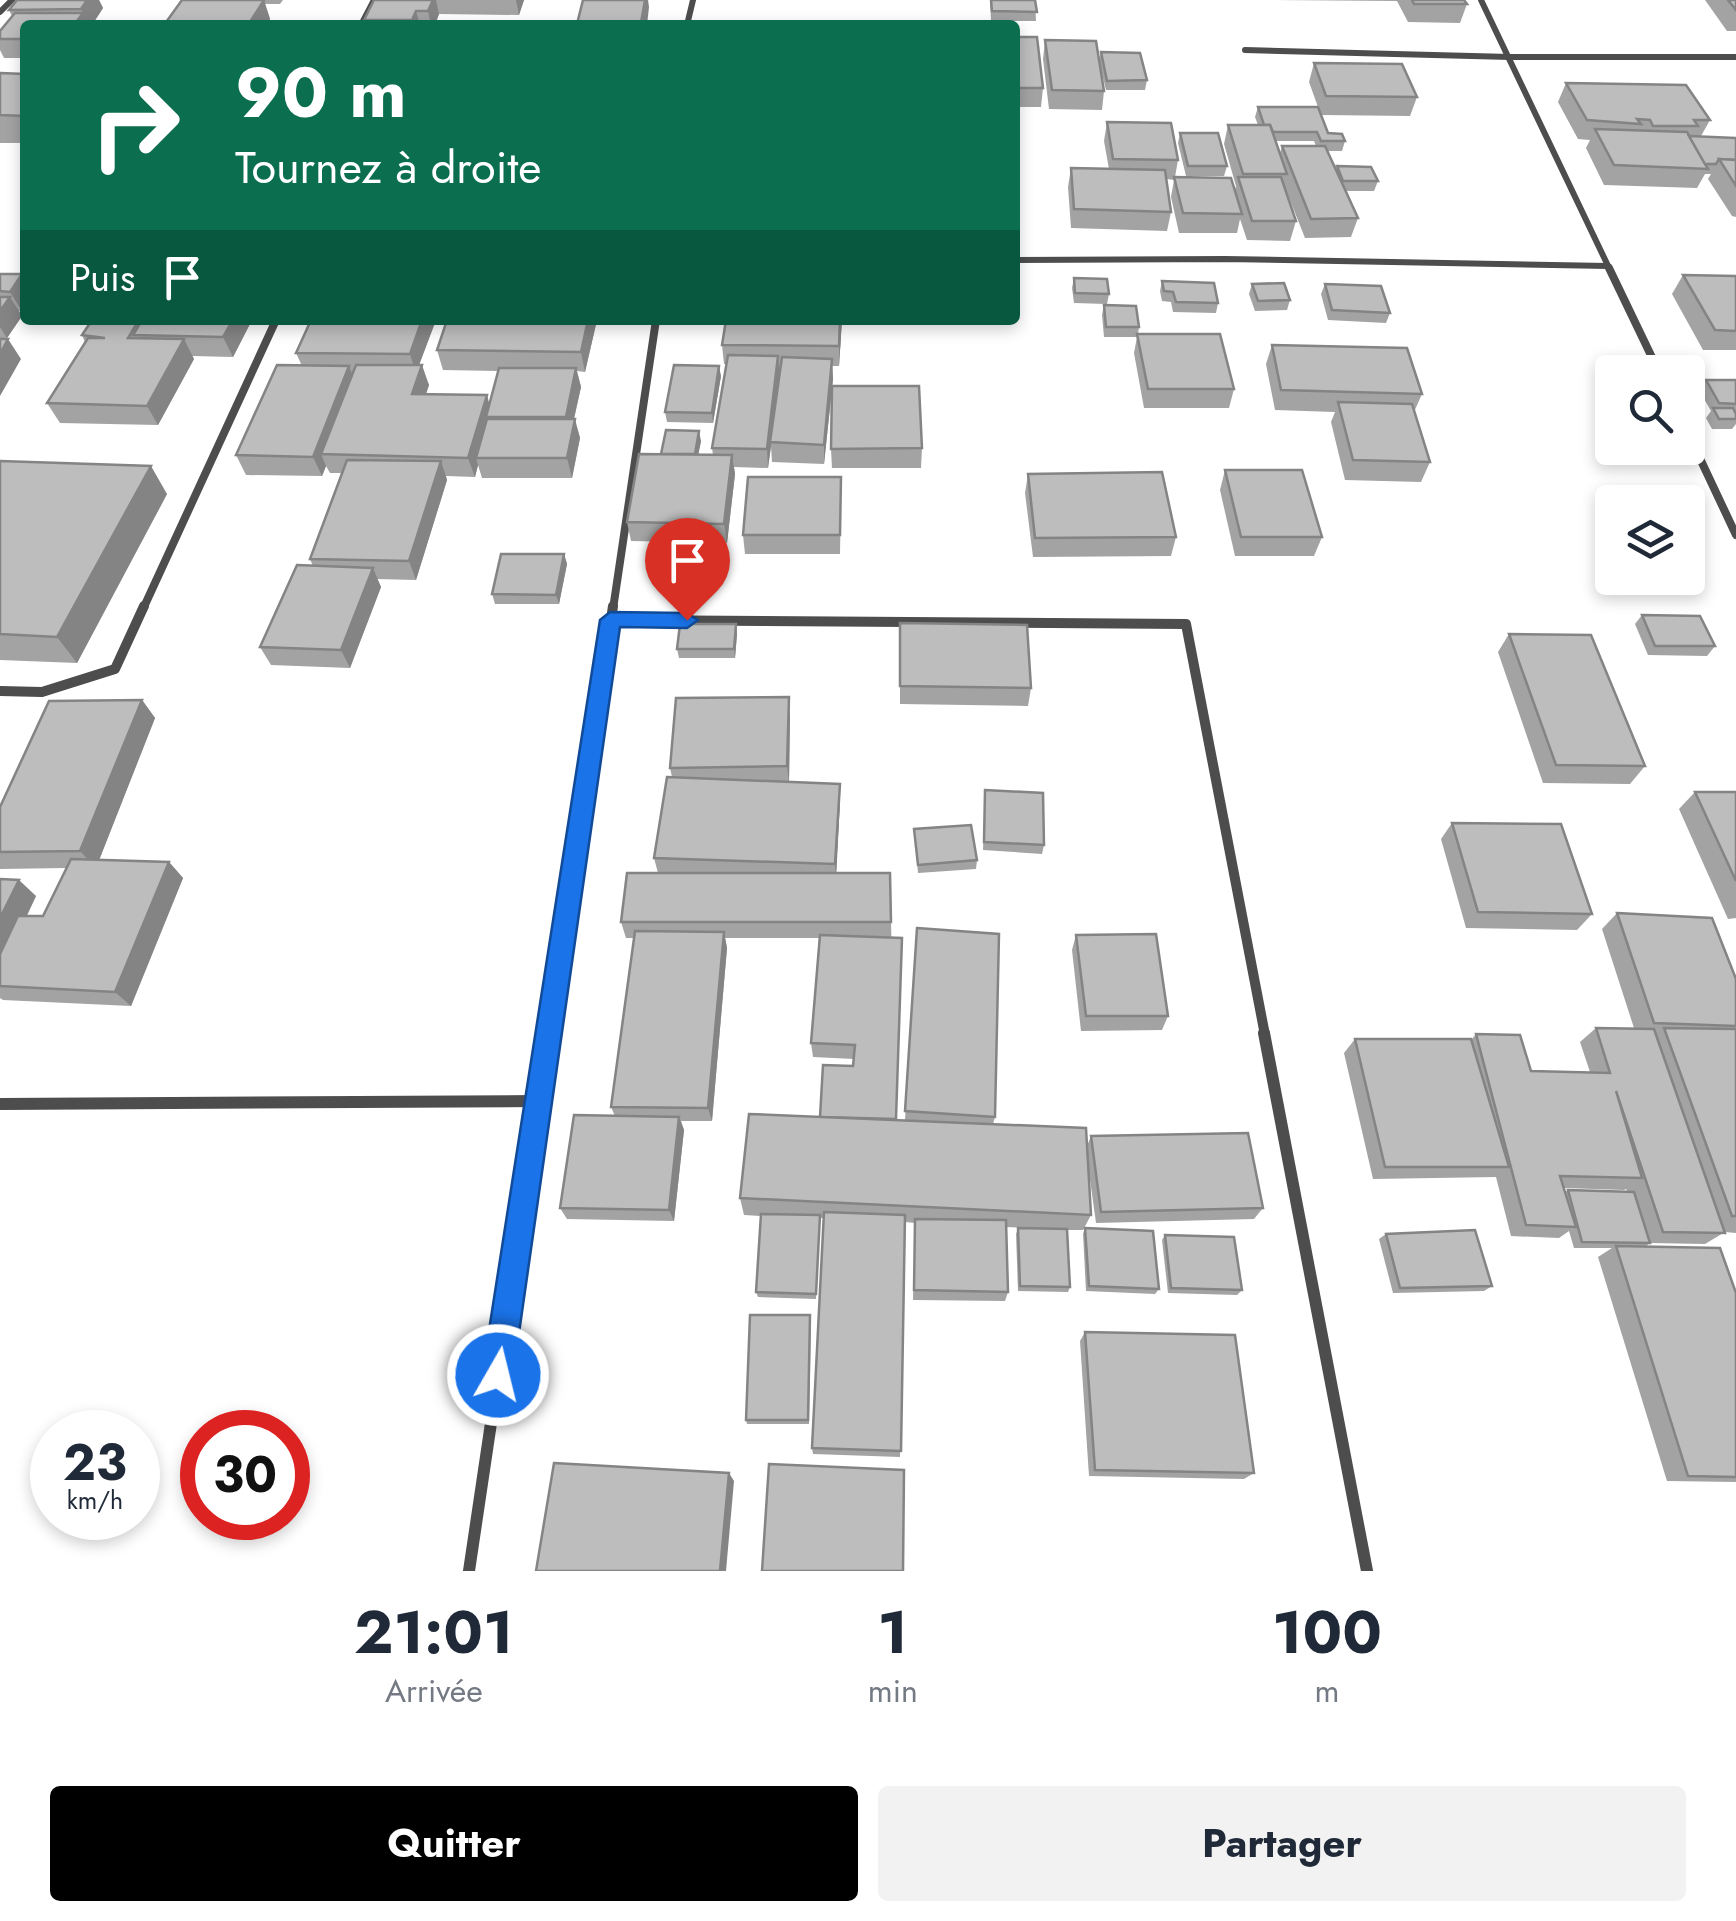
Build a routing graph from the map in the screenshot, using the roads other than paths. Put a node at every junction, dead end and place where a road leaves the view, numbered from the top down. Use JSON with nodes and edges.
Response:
{"nodes":[{"id":1,"x":12,"y":0,"type":"edge"},
{"id":2,"x":1481,"y":0,"type":"edge"},
{"id":3,"x":0,"y":12,"type":"edge"},
{"id":4,"x":1246,"y":50,"type":"dead end"},
{"id":5,"x":1510,"y":57,"type":"junction"},
{"id":6,"x":1736,"y":58,"type":"edge"},
{"id":7,"x":1020,"y":260,"type":"edge"},
{"id":8,"x":1608,"y":266,"type":"junction"},
{"id":9,"x":274,"y":325,"type":"edge"},
{"id":10,"x":655,"y":325,"type":"edge"},
{"id":11,"x":1651,"y":355,"type":"edge"},
{"id":12,"x":1704,"y":465,"type":"edge"},
{"id":13,"x":1736,"y":534,"type":"edge"},
{"id":14,"x":610,"y":620,"type":"junction"},
{"id":15,"x":0,"y":691,"type":"edge"},
{"id":16,"x":538,"y":1101,"type":"junction"},
{"id":17,"x":0,"y":1104,"type":"edge"},
{"id":18,"x":469,"y":1571,"type":"edge"},
{"id":19,"x":1367,"y":1571,"type":"edge"}],
"edges":[{"from":1,"to":3,"type":"street"},
{"from":2,"to":5,"type":"street"},
{"from":4,"to":5,"type":"street"},
{"from":5,"to":6,"type":"street"},
{"from":5,"to":8,"type":"street"},
{"from":7,"to":8,"type":"street"},
{"from":8,"to":11,"type":"street"},
{"from":9,"to":15,"type":"street"},
{"from":10,"to":14,"type":"street"},
{"from":12,"to":13,"type":"street"},
{"from":14,"to":16,"type":"street"},
{"from":14,"to":19,"type":"street"},
{"from":16,"to":17,"type":"street"},
{"from":16,"to":18,"type":"street"}]}
